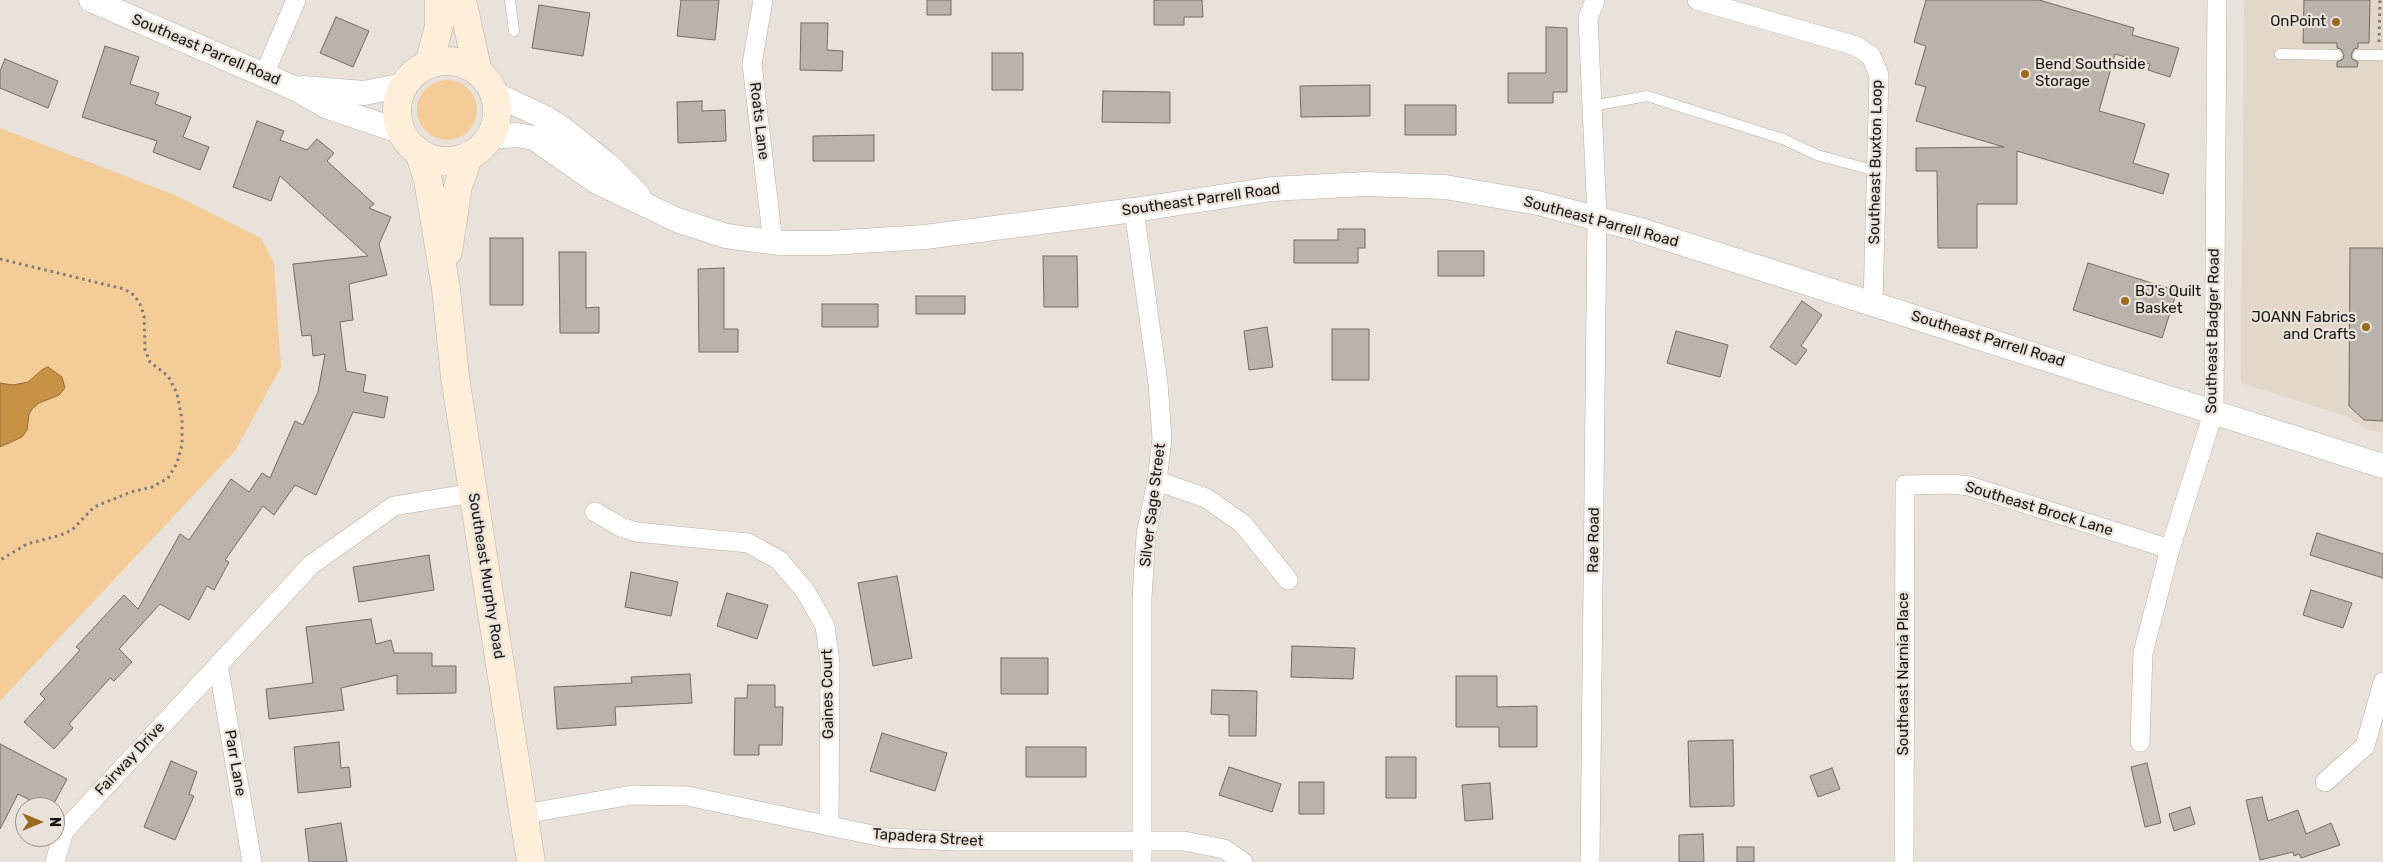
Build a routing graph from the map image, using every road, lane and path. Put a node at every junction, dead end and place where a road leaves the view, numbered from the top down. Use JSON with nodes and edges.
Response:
{"nodes":[{"id":1,"x":91,"y":0,"type":"edge"},
{"id":2,"x":296,"y":0,"type":"edge"},
{"id":3,"x":439,"y":0,"type":"edge"},
{"id":4,"x":462,"y":0,"type":"edge"},
{"id":5,"x":510,"y":0,"type":"edge"},
{"id":6,"x":763,"y":0,"type":"edge"},
{"id":7,"x":1595,"y":0,"type":"edge"},
{"id":8,"x":1697,"y":0,"type":"edge"},
{"id":9,"x":2217,"y":0,"type":"edge"},
{"id":10,"x":2380,"y":0,"type":"edge"},
{"id":11,"x":514,"y":31,"type":"dead end"},
{"id":12,"x":2379,"y":45,"type":"dead end"},
{"id":13,"x":2280,"y":54,"type":"dead end"},
{"id":14,"x":2336,"y":55,"type":"dead end"},
{"id":15,"x":2358,"y":55,"type":"dead end"},
{"id":16,"x":2383,"y":55,"type":"edge"},
{"id":17,"x":429,"y":64,"type":"junction"},
{"id":18,"x":478,"y":72,"type":"junction"},
{"id":19,"x":264,"y":75,"type":"junction"},
{"id":20,"x":404,"y":85,"type":"junction"},
{"id":21,"x":294,"y":88,"type":"junction"},
{"id":22,"x":493,"y":93,"type":"junction"},
{"id":23,"x":1592,"y":106,"type":"junction"},
{"id":24,"x":402,"y":132,"type":"junction"},
{"id":25,"x":489,"y":137,"type":"junction"},
{"id":26,"x":420,"y":152,"type":"junction"},
{"id":27,"x":469,"y":156,"type":"junction"},
{"id":28,"x":1876,"y":171,"type":"junction"},
{"id":29,"x":646,"y":204,"type":"junction"},
{"id":30,"x":1134,"y":210,"type":"junction"},
{"id":31,"x":1598,"y":218,"type":"junction"},
{"id":32,"x":773,"y":243,"type":"junction"},
{"id":33,"x":0,"y":260,"type":"edge"},
{"id":34,"x":446,"y":289,"type":"junction"},
{"id":35,"x":1873,"y":303,"type":"junction"},
{"id":36,"x":2214,"y":411,"type":"junction"},
{"id":37,"x":2383,"y":466,"type":"edge"},
{"id":38,"x":1157,"y":481,"type":"junction"},
{"id":39,"x":1905,"y":485,"type":"joint"},
{"id":40,"x":473,"y":493,"type":"junction"},
{"id":41,"x":595,"y":512,"type":"dead end"},
{"id":42,"x":2170,"y":549,"type":"junction"},
{"id":43,"x":0,"y":560,"type":"edge"},
{"id":44,"x":1288,"y":580,"type":"dead end"},
{"id":45,"x":218,"y":664,"type":"junction"},
{"id":46,"x":2383,"y":682,"type":"edge"},
{"id":47,"x":2140,"y":742,"type":"dead end"},
{"id":48,"x":2325,"y":782,"type":"dead end"},
{"id":49,"x":524,"y":814,"type":"junction"},
{"id":50,"x":829,"y":826,"type":"junction"},
{"id":51,"x":1142,"y":842,"type":"junction"},
{"id":52,"x":55,"y":862,"type":"edge"},
{"id":53,"x":252,"y":862,"type":"edge"},
{"id":54,"x":531,"y":862,"type":"edge"},
{"id":55,"x":1142,"y":862,"type":"edge"},
{"id":56,"x":1243,"y":862,"type":"edge"},
{"id":57,"x":1590,"y":862,"type":"edge"},
{"id":58,"x":1904,"y":862,"type":"edge"}],
"edges":[{"from":1,"to":19,"type":"street","name":"Southeast Parrell Road"},
{"from":2,"to":19,"type":"street"},
{"from":3,"to":17,"type":"main road"},
{"from":4,"to":18,"type":"main road"},
{"from":5,"to":11,"type":"lane"},
{"from":6,"to":32,"type":"street","name":"Roats Lane"},
{"from":7,"to":23,"type":"street"},
{"from":8,"to":28,"type":"street","name":"Southeast Buxton Loop"},
{"from":9,"to":36,"type":"street","name":"Southeast Badger Road"},
{"from":10,"to":12,"type":"path"},
{"from":13,"to":14,"type":"lane"},
{"from":15,"to":16,"type":"lane"},
{"from":17,"to":18,"type":"main road"},
{"from":17,"to":20,"type":"main road"},
{"from":18,"to":22,"type":"main road"},
{"from":19,"to":21,"type":"street","name":"Southeast Parrell Road"},
{"from":20,"to":21,"type":"street","name":"Southeast Parrell Road"},
{"from":20,"to":24,"type":"main road"},
{"from":21,"to":24,"type":"street","name":"Southeast Parrell Road"},
{"from":22,"to":25,"type":"main road"},
{"from":22,"to":29,"type":"street","name":"Southeast Parrell Road"},
{"from":23,"to":28,"type":"lane"},
{"from":23,"to":31,"type":"street"},
{"from":24,"to":26,"type":"main road"},
{"from":25,"to":27,"type":"main road"},
{"from":25,"to":29,"type":"street","name":"Southeast Parrell Road"},
{"from":26,"to":27,"type":"main road"},
{"from":26,"to":34,"type":"main road","name":"Southeast Murphy Road"},
{"from":27,"to":34,"type":"main road","name":"Southeast Murphy Road"},
{"from":28,"to":35,"type":"street","name":"Southeast Buxton Loop"},
{"from":29,"to":32,"type":"street","name":"Southeast Parrell Road"},
{"from":30,"to":31,"type":"street","name":"Southeast Parrell Road"},
{"from":30,"to":32,"type":"street","name":"Southeast Parrell Road"},
{"from":30,"to":38,"type":"street","name":"Silver Sage Street"},
{"from":31,"to":35,"type":"street","name":"Southeast Parrell Road"},
{"from":31,"to":57,"type":"street","name":"Rae Road"},
{"from":33,"to":43,"type":"path"},
{"from":34,"to":40,"type":"main road","name":"Southeast Murphy Road"},
{"from":35,"to":36,"type":"street","name":"Southeast Parrell Road"},
{"from":36,"to":37,"type":"street","name":"Southeast Parrell Road"},
{"from":36,"to":42,"type":"street","name":"Southeast Badger Road"},
{"from":38,"to":44,"type":"street"},
{"from":38,"to":51,"type":"street","name":"Silver Sage Street"},
{"from":39,"to":42,"type":"street","name":"Southeast Brock Lane"},
{"from":39,"to":58,"type":"street","name":"Southeast Narnia Place"},
{"from":40,"to":45,"type":"street","name":"Fairway Drive"},
{"from":40,"to":49,"type":"main road","name":"Southeast Murphy Road"},
{"from":41,"to":50,"type":"street","name":"Gaines Court"},
{"from":42,"to":47,"type":"street","name":"Southeast Badger Road"},
{"from":45,"to":52,"type":"street","name":"Fairway Drive"},
{"from":45,"to":53,"type":"street","name":"Parr Lane"},
{"from":46,"to":48,"type":"street"},
{"from":49,"to":50,"type":"street","name":"Tapadera Street"},
{"from":49,"to":54,"type":"main road","name":"Southeast Murphy Road"},
{"from":50,"to":51,"type":"street","name":"Tapadera Street"},
{"from":51,"to":55,"type":"street","name":"Silver Sage Street"},
{"from":51,"to":56,"type":"street","name":"Tapadera Street"}]}
